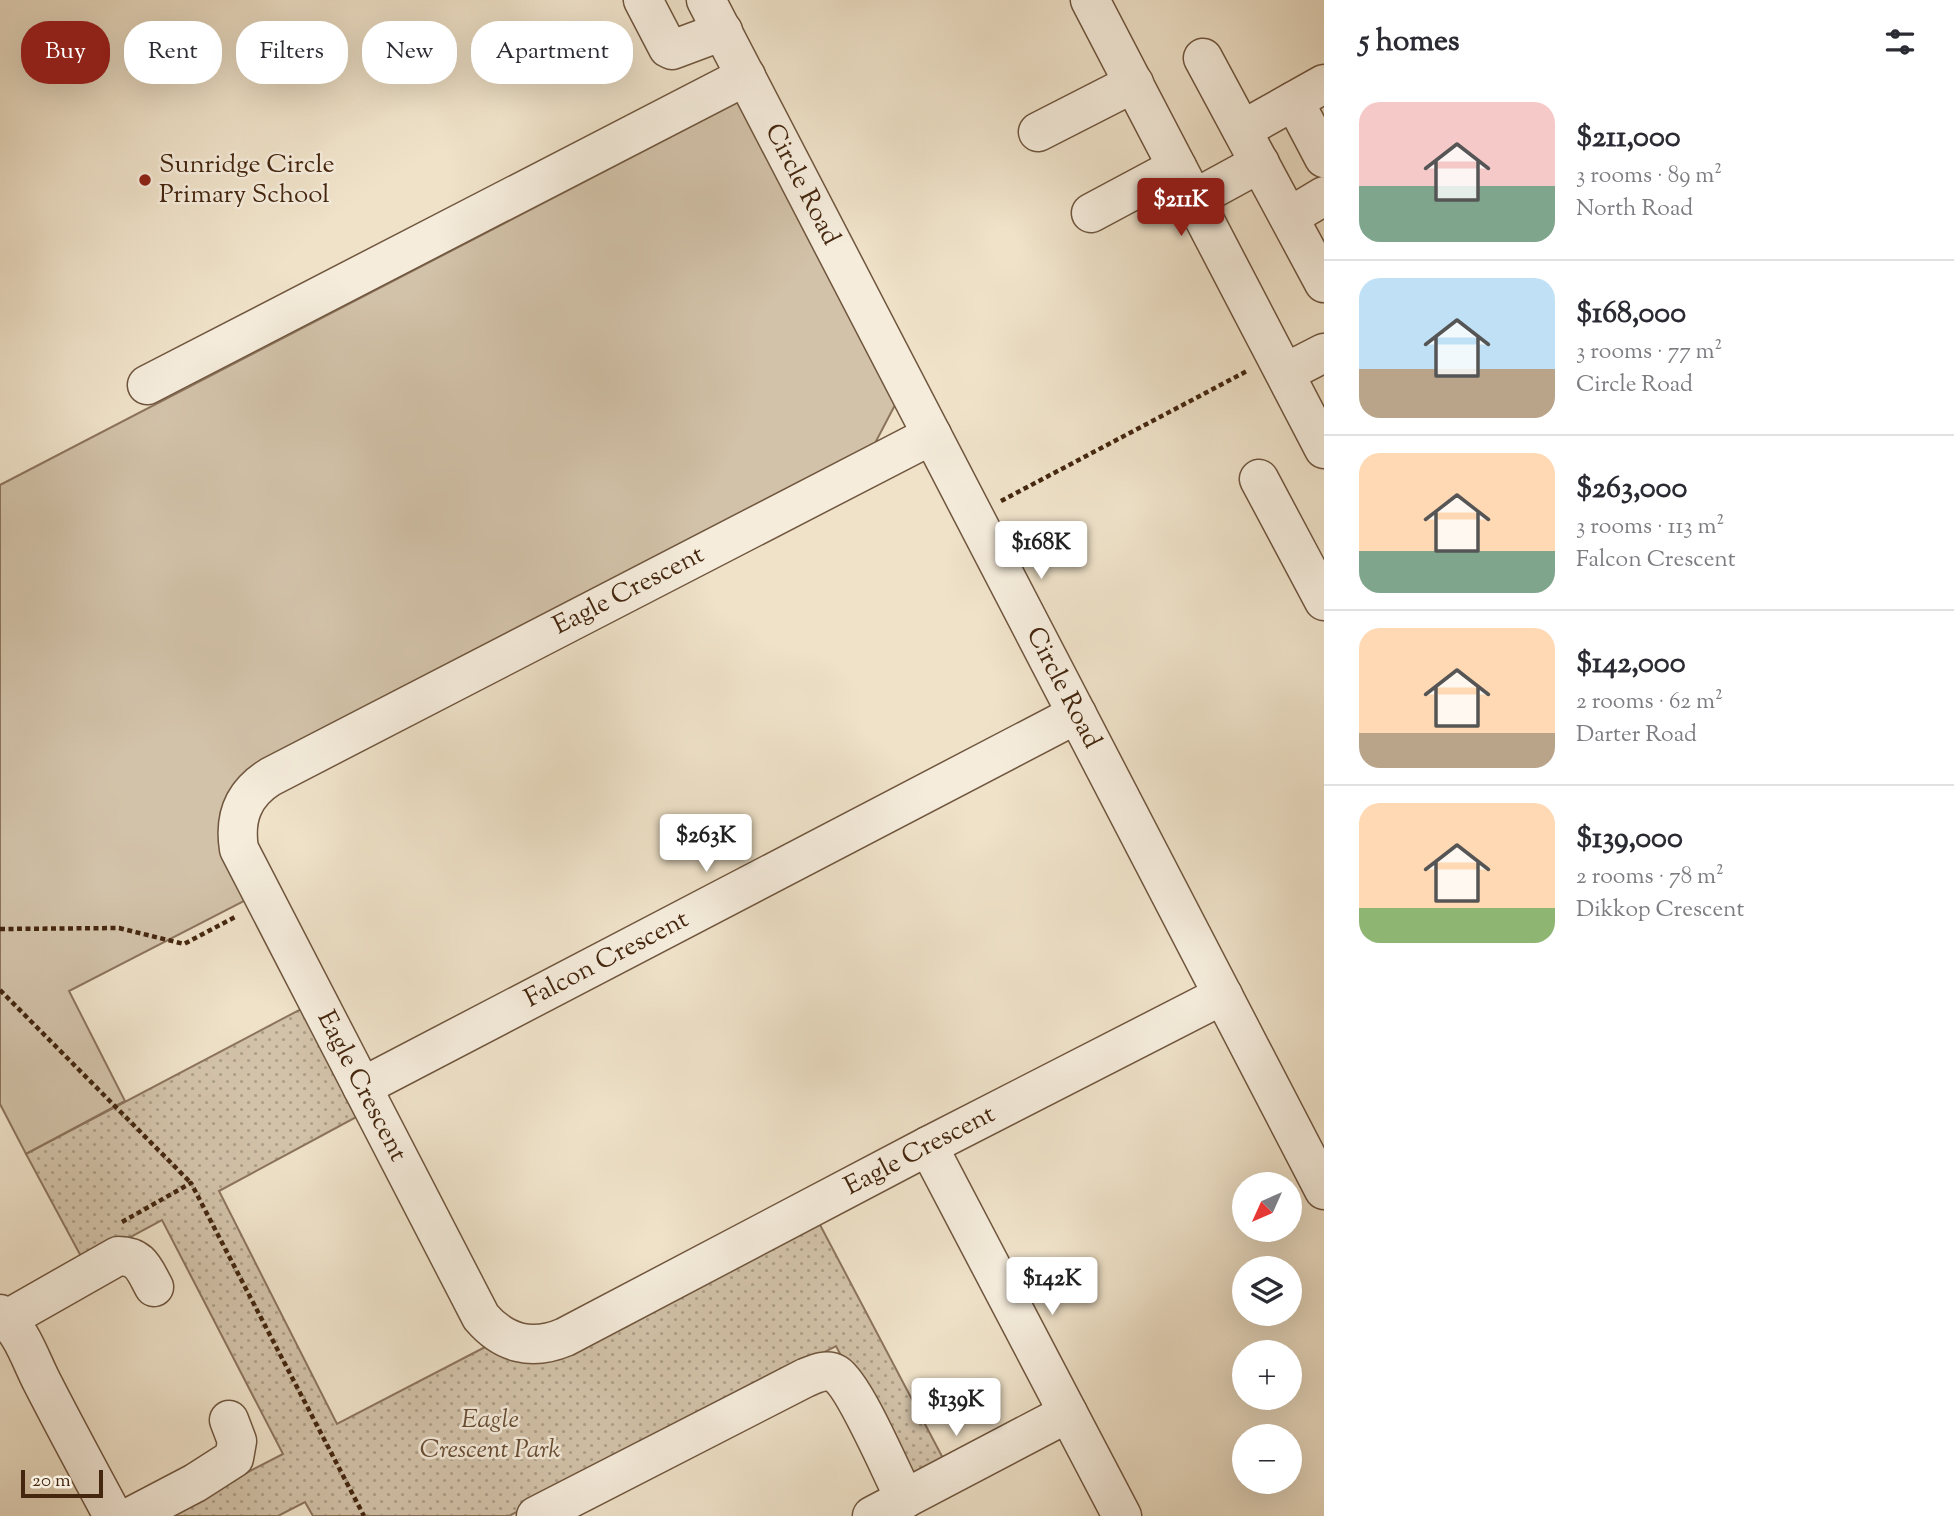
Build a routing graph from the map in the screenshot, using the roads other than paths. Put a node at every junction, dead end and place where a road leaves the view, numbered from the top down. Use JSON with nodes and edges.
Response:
{"nodes":[{"id":1,"x":643,"y":0,"type":"edge"},
{"id":2,"x":1090,"y":0,"type":"edge"},
{"id":3,"x":717,"y":10,"type":"edge"},
{"id":4,"x":1203,"y":58,"type":"dead end"},
{"id":5,"x":746,"y":76,"type":"junction"},
{"id":6,"x":1134,"y":83,"type":"junction"},
{"id":7,"x":1309,"y":93,"type":"edge"},
{"id":8,"x":1038,"y":132,"type":"dead end"},
{"id":9,"x":1251,"y":146,"type":"junction"},
{"id":10,"x":1324,"y":158,"type":"edge"},
{"id":11,"x":1185,"y":183,"type":"junction"},
{"id":12,"x":1324,"y":196,"type":"edge"},
{"id":13,"x":1091,"y":213,"type":"dead end"},
{"id":14,"x":1289,"y":217,"type":"junction"},
{"id":15,"x":1324,"y":283,"type":"edge"},
{"id":16,"x":1324,"y":353,"type":"edge"},
{"id":17,"x":1280,"y":365,"type":"junction"},
{"id":18,"x":147,"y":385,"type":"dead end"},
{"id":19,"x":932,"y":435,"type":"junction"},
{"id":20,"x":1324,"y":449,"type":"edge"},
{"id":21,"x":1259,"y":479,"type":"dead end"},
{"id":22,"x":1319,"y":579,"type":"edge"},
{"id":23,"x":1077,"y":714,"type":"junction"},
{"id":24,"x":1223,"y":995,"type":"junction"},
{"id":25,"x":362,"y":1087,"type":"junction"},
{"id":26,"x":929,"y":1146,"type":"junction"},
{"id":27,"x":1324,"y":1190,"type":"edge"},
{"id":28,"x":154,"y":1287,"type":"dead end"},
{"id":29,"x":3,"y":1316,"type":"edge"},
{"id":30,"x":1068,"y":1413,"type":"junction"},
{"id":31,"x":229,"y":1420,"type":"dead end"},
{"id":32,"x":905,"y":1499,"type":"junction"},
{"id":33,"x":595,"y":1503,"type":"edge"},
{"id":34,"x":113,"y":1516,"type":"edge"},
{"id":35,"x":132,"y":1516,"type":"edge"},
{"id":36,"x":536,"y":1516,"type":"edge"},
{"id":37,"x":872,"y":1516,"type":"edge"},
{"id":38,"x":1122,"y":1516,"type":"edge"}],
"edges":[{"from":1,"to":3,"type":"street"},
{"from":2,"to":6,"type":"street"},
{"from":3,"to":5,"type":"street","name":"Circle Road"},
{"from":4,"to":9,"type":"street"},
{"from":5,"to":18,"type":"street"},
{"from":5,"to":19,"type":"street","name":"Circle Road"},
{"from":6,"to":8,"type":"street"},
{"from":6,"to":11,"type":"street"},
{"from":7,"to":9,"type":"street"},
{"from":7,"to":10,"type":"street"},
{"from":9,"to":11,"type":"street"},
{"from":9,"to":14,"type":"street"},
{"from":11,"to":13,"type":"street"},
{"from":11,"to":17,"type":"street"},
{"from":12,"to":14,"type":"street"},
{"from":14,"to":15,"type":"street"},
{"from":16,"to":17,"type":"street"},
{"from":17,"to":20,"type":"street"},
{"from":19,"to":23,"type":"street","name":"Circle Road"},
{"from":19,"to":25,"type":"street","name":"Eagle Crescent"},
{"from":21,"to":22,"type":"street"},
{"from":23,"to":24,"type":"street","name":"Circle Road"},
{"from":23,"to":25,"type":"street","name":"Falcon Crescent"},
{"from":24,"to":26,"type":"street","name":"Eagle Crescent"},
{"from":24,"to":27,"type":"street","name":"Circle Road"},
{"from":25,"to":26,"type":"street","name":"Eagle Crescent"},
{"from":26,"to":30,"type":"street"},
{"from":28,"to":29,"type":"street"},
{"from":29,"to":34,"type":"street"},
{"from":30,"to":32,"type":"street"},
{"from":30,"to":38,"type":"street"},
{"from":31,"to":35,"type":"street"},
{"from":32,"to":33,"type":"street"},
{"from":32,"to":37,"type":"street"},
{"from":33,"to":36,"type":"street"}]}
